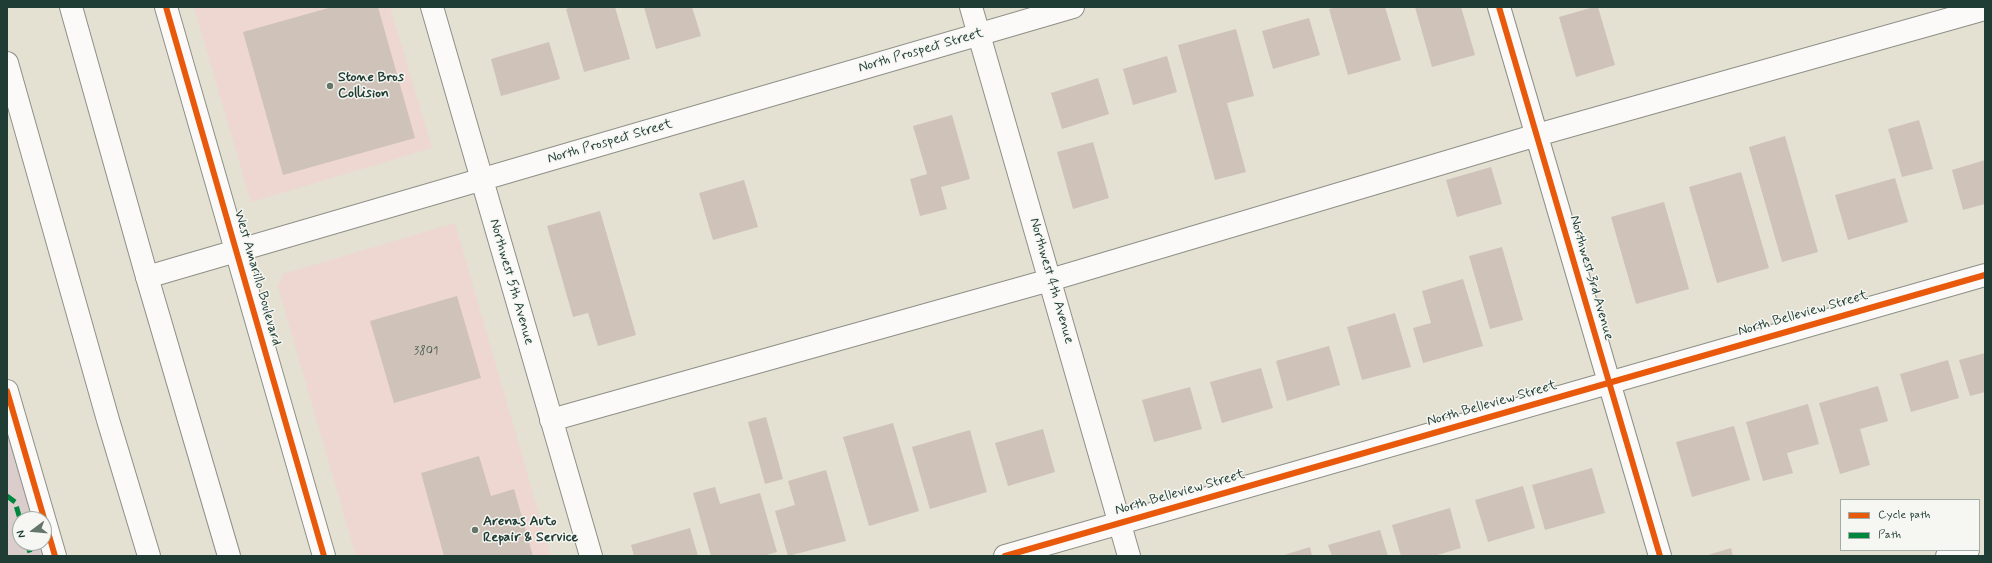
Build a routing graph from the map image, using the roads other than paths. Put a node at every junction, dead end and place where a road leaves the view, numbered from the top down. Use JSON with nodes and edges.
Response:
{"nodes":[{"id":1,"x":71,"y":7,"type":"edge"},
{"id":2,"x":166,"y":7,"type":"edge"},
{"id":3,"x":432,"y":7,"type":"edge"},
{"id":4,"x":971,"y":7,"type":"edge"},
{"id":5,"x":1073,"y":7,"type":"edge"},
{"id":6,"x":1499,"y":7,"type":"edge"},
{"id":7,"x":1985,"y":9,"type":"edge"},
{"id":8,"x":979,"y":34,"type":"junction"},
{"id":9,"x":7,"y":63,"type":"edge"},
{"id":10,"x":1537,"y":135,"type":"junction"},
{"id":11,"x":481,"y":179,"type":"junction"},
{"id":12,"x":236,"y":250,"type":"junction"},
{"id":13,"x":1985,"y":275,"type":"edge"},
{"id":14,"x":147,"y":277,"type":"junction"},
{"id":15,"x":1050,"y":280,"type":"junction"},
{"id":16,"x":1610,"y":383,"type":"junction"},
{"id":17,"x":7,"y":391,"type":"edge"},
{"id":18,"x":551,"y":420,"type":"junction"},
{"id":19,"x":16,"y":455,"type":"edge"},
{"id":20,"x":1120,"y":523,"type":"junction"},
{"id":21,"x":1964,"y":551,"type":"edge"},
{"id":22,"x":56,"y":556,"type":"edge"},
{"id":23,"x":148,"y":556,"type":"edge"},
{"id":24,"x":229,"y":556,"type":"edge"},
{"id":25,"x":324,"y":556,"type":"edge"},
{"id":26,"x":591,"y":556,"type":"edge"},
{"id":27,"x":1005,"y":556,"type":"edge"},
{"id":28,"x":1129,"y":556,"type":"edge"},
{"id":29,"x":1660,"y":556,"type":"edge"},
{"id":30,"x":1947,"y":556,"type":"edge"}],
"edges":[{"from":1,"to":14,"type":"main road"},
{"from":2,"to":12,"type":"main road","name":"West Amarillo Boulevard"},
{"from":3,"to":11,"type":"main road","name":"Northwest 5th Avenue"},
{"from":4,"to":8,"type":"main road","name":"Northwest 4th Avenue"},
{"from":5,"to":8,"type":"main road","name":"North Prospect Street"},
{"from":6,"to":10,"type":"main road","name":"Northwest 3rd Avenue"},
{"from":7,"to":10,"type":"main road"},
{"from":8,"to":11,"type":"main road","name":"North Prospect Street"},
{"from":8,"to":15,"type":"main road","name":"Northwest 4th Avenue"},
{"from":9,"to":23,"type":"main road"},
{"from":10,"to":15,"type":"main road"},
{"from":10,"to":16,"type":"main road","name":"Northwest 3rd Avenue"},
{"from":11,"to":12,"type":"main road","name":"North Prospect Street"},
{"from":11,"to":18,"type":"main road","name":"Northwest 5th Avenue"},
{"from":12,"to":14,"type":"main road","name":"North Prospect Street"},
{"from":12,"to":25,"type":"main road","name":"West Amarillo Boulevard"},
{"from":13,"to":16,"type":"main road","name":"North Belleview Street"},
{"from":14,"to":24,"type":"main road"},
{"from":15,"to":18,"type":"main road"},
{"from":15,"to":20,"type":"main road","name":"Northwest 4th Avenue"},
{"from":16,"to":20,"type":"main road","name":"North Belleview Street"},
{"from":16,"to":29,"type":"main road","name":"Northwest 3rd Avenue"},
{"from":17,"to":19,"type":"main road"},
{"from":18,"to":26,"type":"main road","name":"Northwest 5th Avenue"},
{"from":19,"to":22,"type":"main road"},
{"from":20,"to":27,"type":"main road","name":"North Belleview Street"},
{"from":20,"to":28,"type":"main road","name":"Northwest 4th Avenue"},
{"from":21,"to":30,"type":"main road"}]}
